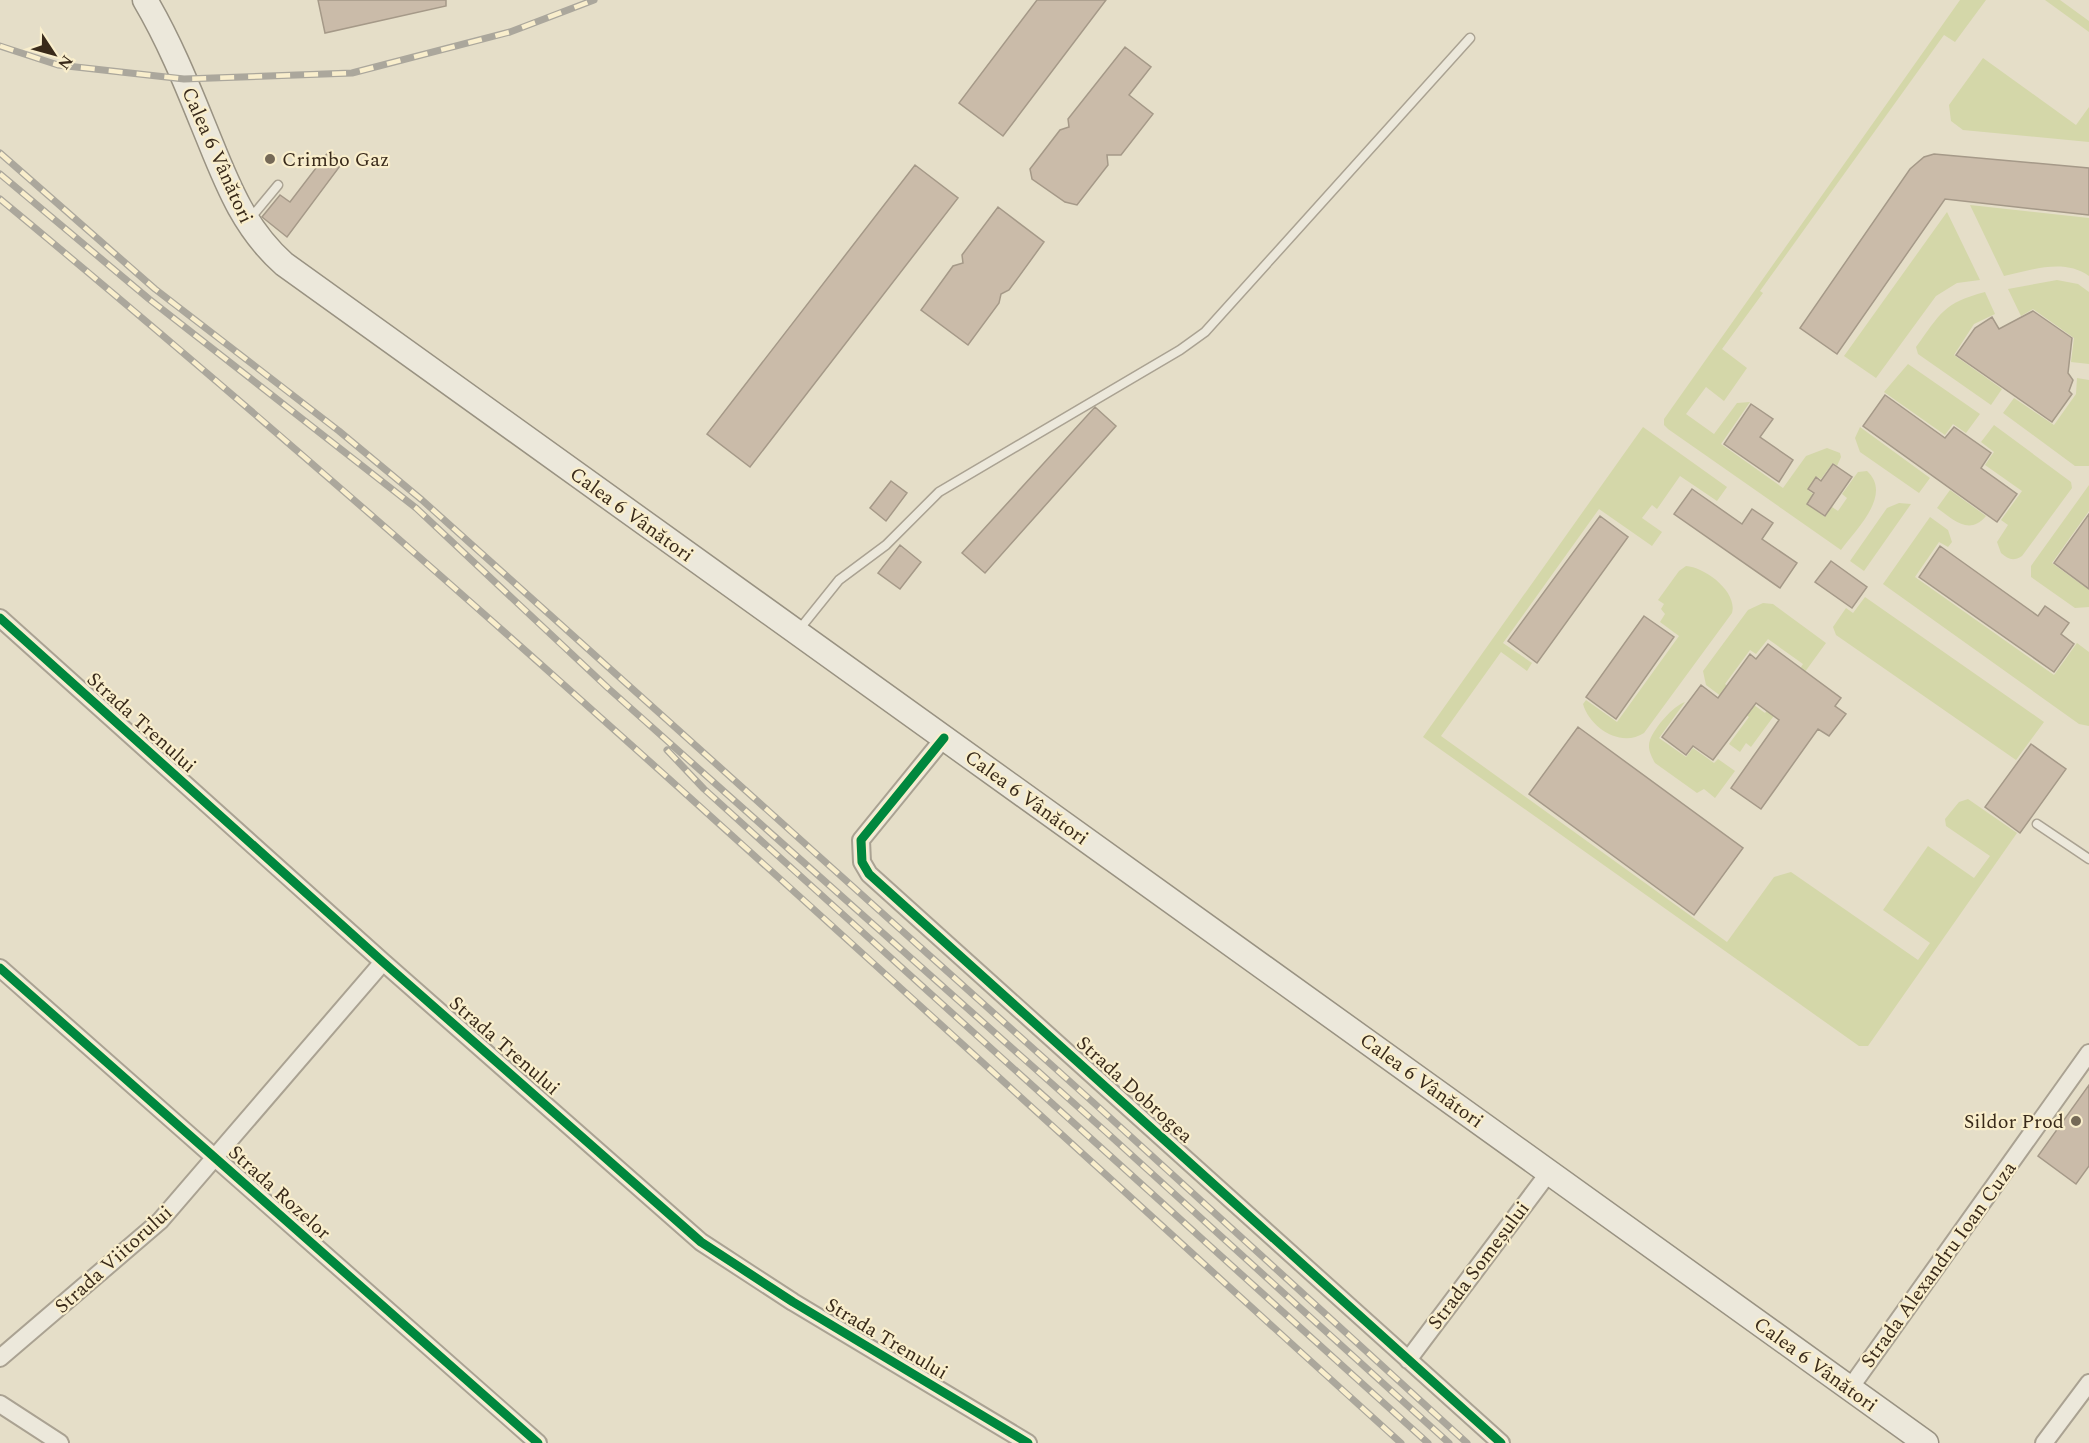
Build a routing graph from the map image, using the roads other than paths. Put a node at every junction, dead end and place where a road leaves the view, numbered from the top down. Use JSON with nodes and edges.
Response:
{"nodes":[{"id":1,"x":145,"y":0,"type":"edge"},
{"id":2,"x":1470,"y":38,"type":"dead end"},
{"id":3,"x":278,"y":185,"type":"dead end"},
{"id":4,"x":247,"y":223,"type":"junction"},
{"id":5,"x":0,"y":618,"type":"edge"},
{"id":6,"x":797,"y":632,"type":"junction"},
{"id":7,"x":944,"y":738,"type":"junction"},
{"id":8,"x":2037,"y":824,"type":"dead end"},
{"id":9,"x":2089,"y":860,"type":"edge"},
{"id":10,"x":383,"y":962,"type":"junction"},
{"id":11,"x":0,"y":968,"type":"edge"},
{"id":12,"x":2089,"y":1053,"type":"edge"},
{"id":13,"x":215,"y":1158,"type":"junction"},
{"id":14,"x":1550,"y":1171,"type":"junction"},
{"id":15,"x":0,"y":1358,"type":"edge"},
{"id":16,"x":1408,"y":1360,"type":"junction"},
{"id":17,"x":2089,"y":1383,"type":"edge"},
{"id":18,"x":1850,"y":1388,"type":"junction"},
{"id":19,"x":0,"y":1404,"type":"edge"},
{"id":20,"x":60,"y":1443,"type":"edge"},
{"id":21,"x":538,"y":1443,"type":"edge"},
{"id":22,"x":1028,"y":1443,"type":"edge"},
{"id":23,"x":1501,"y":1443,"type":"edge"},
{"id":24,"x":1926,"y":1443,"type":"edge"},
{"id":25,"x":2044,"y":1443,"type":"edge"}],
"edges":[{"from":1,"to":4,"type":"main road","name":"Calea 6 Vânători"},
{"from":2,"to":6,"type":"lane"},
{"from":3,"to":4,"type":"lane"},
{"from":4,"to":6,"type":"main road","name":"Calea 6 Vânători"},
{"from":5,"to":10,"type":"street","name":"Strada Trenului"},
{"from":6,"to":7,"type":"main road","name":"Calea 6 Vânători"},
{"from":7,"to":14,"type":"main road","name":"Calea 6 Vânători"},
{"from":7,"to":16,"type":"street","name":"Strada Dobrogea"},
{"from":8,"to":9,"type":"lane"},
{"from":10,"to":13,"type":"street","name":"Strada Viitorului"},
{"from":10,"to":22,"type":"street","name":"Strada Trenului"},
{"from":11,"to":13,"type":"street","name":"Strada Rozelor"},
{"from":12,"to":18,"type":"street","name":"Strada Alexandru Ioan Cuza"},
{"from":13,"to":15,"type":"street","name":"Strada Viitorului"},
{"from":13,"to":21,"type":"street","name":"Strada Rozelor"},
{"from":14,"to":16,"type":"street","name":"Strada Someșului"},
{"from":14,"to":18,"type":"main road","name":"Calea 6 Vânători"},
{"from":16,"to":23,"type":"street","name":"Strada Dobrogea"},
{"from":17,"to":25,"type":"street"},
{"from":18,"to":24,"type":"main road","name":"Calea 6 Vânători"},
{"from":19,"to":20,"type":"street"}]}
